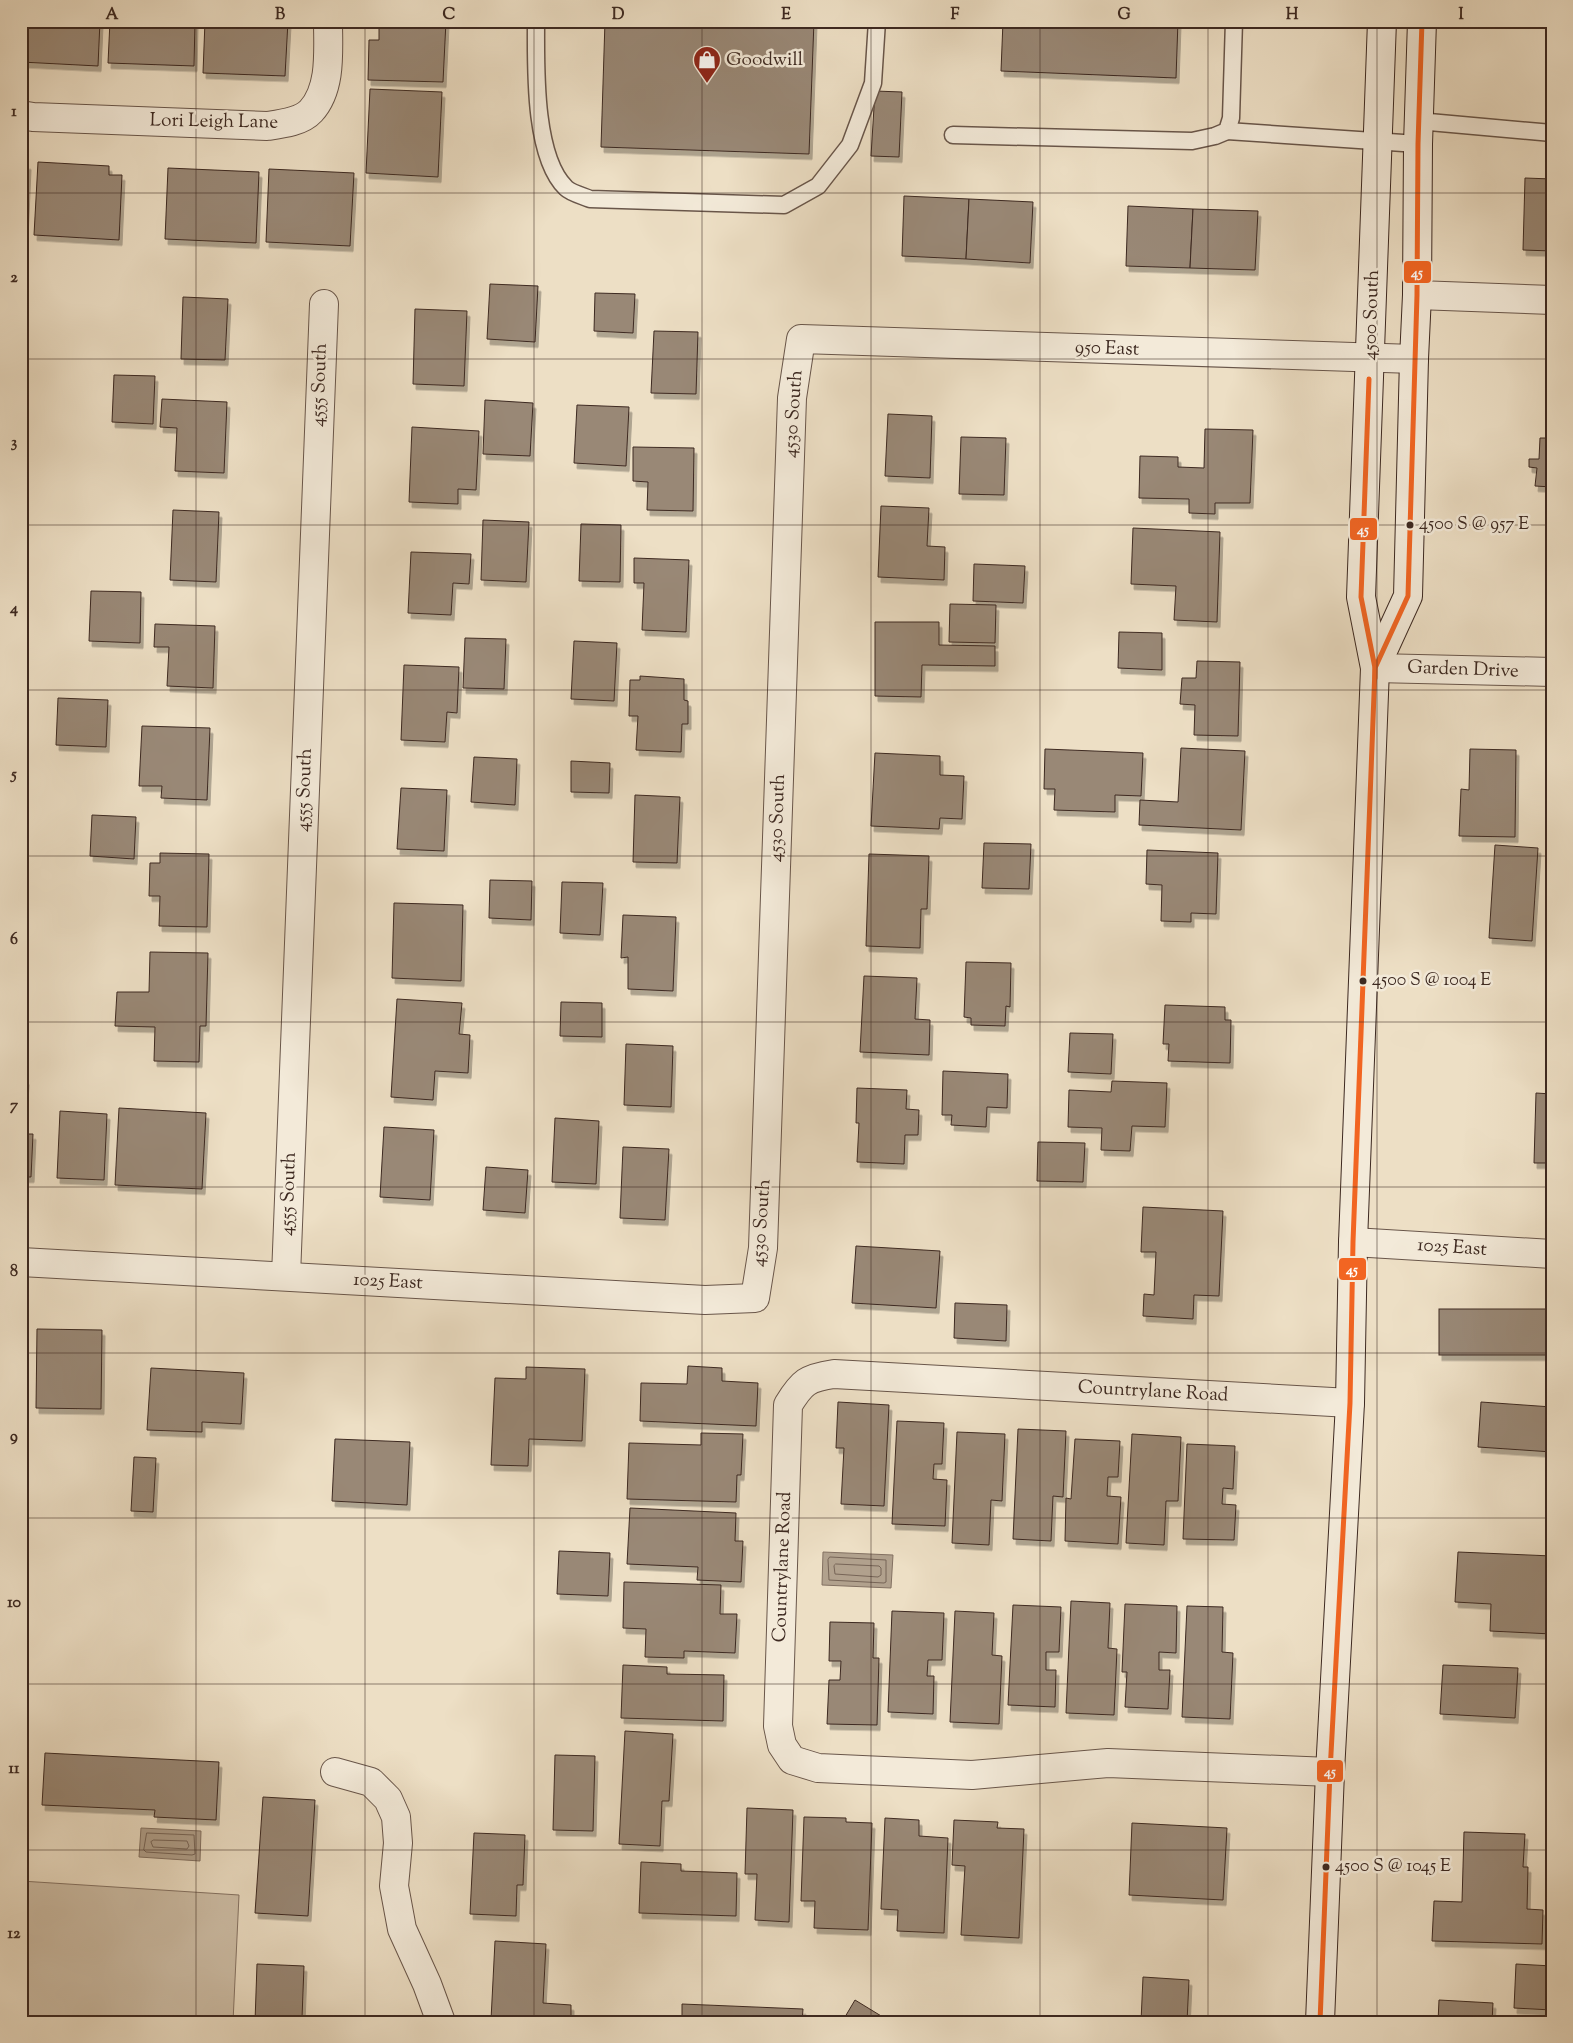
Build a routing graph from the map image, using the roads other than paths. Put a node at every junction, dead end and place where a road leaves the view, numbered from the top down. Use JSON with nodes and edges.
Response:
{"nodes":[{"id":1,"x":328,"y":21,"type":"edge"},
{"id":2,"x":536,"y":21,"type":"edge"},
{"id":3,"x":876,"y":21,"type":"edge"},
{"id":4,"x":1234,"y":21,"type":"edge"},
{"id":5,"x":1382,"y":21,"type":"edge"},
{"id":6,"x":1422,"y":21,"type":"edge"},
{"id":7,"x":21,"y":115,"type":"edge"},
{"id":8,"x":1226,"y":130,"type":"junction"},
{"id":9,"x":1418,"y":132,"type":"junction"},
{"id":10,"x":1552,"y":133,"type":"edge"},
{"id":11,"x":953,"y":135,"type":"dead end"},
{"id":12,"x":1378,"y":141,"type":"junction"},
{"id":13,"x":1417,"y":294,"type":"junction"},
{"id":14,"x":1552,"y":300,"type":"edge"},
{"id":15,"x":324,"y":304,"type":"dead end"},
{"id":16,"x":801,"y":338,"type":"joint"},
{"id":17,"x":1370,"y":358,"type":"junction"},
{"id":18,"x":1414,"y":360,"type":"junction"},
{"id":19,"x":1375,"y":668,"type":"junction"},
{"id":20,"x":1552,"y":672,"type":"edge"},
{"id":21,"x":1353,"y":1242,"type":"junction"},
{"id":22,"x":1552,"y":1254,"type":"edge"},
{"id":23,"x":21,"y":1262,"type":"edge"},
{"id":24,"x":286,"y":1276,"type":"junction"},
{"id":25,"x":755,"y":1298,"type":"joint"},
{"id":26,"x":1350,"y":1403,"type":"junction"},
{"id":27,"x":335,"y":1772,"type":"dead end"},
{"id":28,"x":1330,"y":1772,"type":"junction"},
{"id":29,"x":441,"y":2022,"type":"edge"},
{"id":30,"x":1320,"y":2022,"type":"edge"}],
"edges":[{"from":1,"to":7,"type":"street","name":"Lori Leigh Lane"},
{"from":2,"to":3,"type":"lane"},
{"from":4,"to":8,"type":"lane"},
{"from":5,"to":12,"type":"street","name":"4500 South"},
{"from":6,"to":9,"type":"street","name":"4500 South"},
{"from":8,"to":11,"type":"lane"},
{"from":8,"to":12,"type":"lane"},
{"from":9,"to":10,"type":"lane"},
{"from":9,"to":12,"type":"lane"},
{"from":9,"to":13,"type":"street","name":"4500 South"},
{"from":12,"to":17,"type":"street","name":"4500 South"},
{"from":13,"to":14,"type":"street"},
{"from":13,"to":18,"type":"street","name":"4500 South"},
{"from":15,"to":24,"type":"street","name":"4555 South"},
{"from":16,"to":17,"type":"street","name":"950 East"},
{"from":16,"to":25,"type":"street","name":"4530 South"},
{"from":17,"to":18,"type":"street","name":"950 East"},
{"from":17,"to":19,"type":"street","name":"4500 South"},
{"from":18,"to":19,"type":"street","name":"4500 South"},
{"from":19,"to":20,"type":"street","name":"Garden Drive"},
{"from":19,"to":21,"type":"street","name":"4500 South"},
{"from":21,"to":22,"type":"street","name":"1025 East"},
{"from":21,"to":26,"type":"street","name":"4500 South"},
{"from":23,"to":24,"type":"street","name":"1025 East"},
{"from":24,"to":25,"type":"street","name":"1025 East"},
{"from":26,"to":28,"type":"street","name":"4500 South"},
{"from":26,"to":28,"type":"street","name":"Countrylane Road"},
{"from":27,"to":29,"type":"street"},
{"from":28,"to":30,"type":"street","name":"4500 South"}]}
